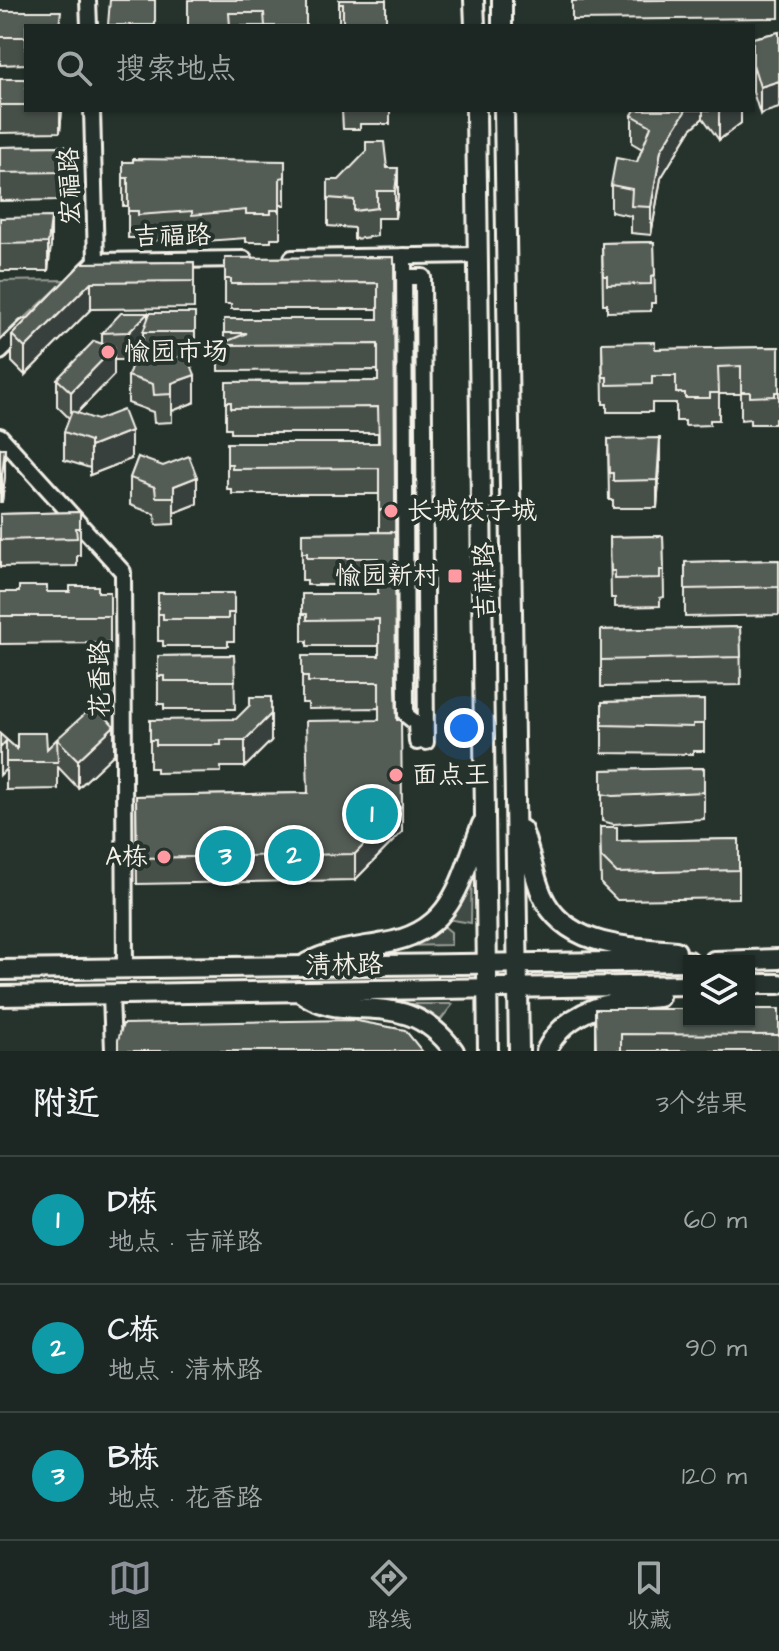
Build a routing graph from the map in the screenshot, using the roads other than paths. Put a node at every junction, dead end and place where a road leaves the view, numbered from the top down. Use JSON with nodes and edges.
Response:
{"nodes":[{"id":1,"x":88,"y":0,"type":"edge"},
{"id":2,"x":474,"y":0,"type":"edge"},
{"id":3,"x":502,"y":0,"type":"edge"},
{"id":4,"x":89,"y":24,"type":"edge"},
{"id":5,"x":475,"y":24,"type":"edge"},
{"id":6,"x":502,"y":24,"type":"edge"},
{"id":7,"x":92,"y":112,"type":"edge"},
{"id":8,"x":476,"y":112,"type":"edge"},
{"id":9,"x":504,"y":112,"type":"edge"},
{"id":10,"x":478,"y":255,"type":"junction"},
{"id":11,"x":404,"y":256,"type":"junction"},
{"id":12,"x":261,"y":258,"type":"edge"},
{"id":13,"x":277,"y":258,"type":"edge"},
{"id":14,"x":96,"y":261,"type":"junction"},
{"id":15,"x":75,"y":281,"type":"edge"},
{"id":16,"x":43,"y":312,"type":"edge"},
{"id":17,"x":0,"y":352,"type":"edge"},
{"id":18,"x":0,"y":436,"type":"edge"},
{"id":19,"x":422,"y":742,"type":"dead end"},
{"id":20,"x":515,"y":812,"type":"junction"},
{"id":21,"x":486,"y":813,"type":"junction"},
{"id":22,"x":685,"y":955,"type":"edge"},
{"id":23,"x":779,"y":959,"type":"edge"},
{"id":24,"x":755,"y":960,"type":"edge"},
{"id":25,"x":683,"y":961,"type":"edge"},
{"id":26,"x":518,"y":962,"type":"junction"},
{"id":27,"x":488,"y":963,"type":"junction"},
{"id":28,"x":250,"y":966,"type":"junction"},
{"id":29,"x":300,"y":966,"type":"junction"},
{"id":30,"x":125,"y":968,"type":"junction"},
{"id":31,"x":0,"y":970,"type":"edge"},
{"id":32,"x":755,"y":984,"type":"edge"},
{"id":33,"x":779,"y":984,"type":"edge"},
{"id":34,"x":487,"y":988,"type":"junction"},
{"id":35,"x":518,"y":988,"type":"junction"},
{"id":36,"x":683,"y":988,"type":"edge"},
{"id":37,"x":683,"y":989,"type":"edge"},
{"id":38,"x":299,"y":991,"type":"junction"},
{"id":39,"x":208,"y":993,"type":"junction"},
{"id":40,"x":111,"y":994,"type":"junction"},
{"id":41,"x":0,"y":996,"type":"edge"},
{"id":42,"x":113,"y":1051,"type":"edge"},
{"id":43,"x":454,"y":1051,"type":"edge"},
{"id":44,"x":488,"y":1051,"type":"edge"},
{"id":45,"x":519,"y":1051,"type":"edge"},
{"id":46,"x":546,"y":1051,"type":"edge"}],
"edges":[{"from":1,"to":4,"type":"street"},
{"from":2,"to":5,"type":"main road"},
{"from":3,"to":6,"type":"main road"},
{"from":7,"to":14,"type":"street","name":"宏福路"},
{"from":8,"to":10,"type":"main road","name":"吉祥路"},
{"from":9,"to":20,"type":"main road","name":"吉祥路"},
{"from":10,"to":11,"type":"street"},
{"from":10,"to":21,"type":"main road","name":"吉祥路"},
{"from":11,"to":13,"type":"street"},
{"from":11,"to":19,"type":"street"},
{"from":12,"to":14,"type":"street","name":"吉福路"},
{"from":14,"to":15,"type":"street","name":"吉福路"},
{"from":16,"to":17,"type":"street"},
{"from":18,"to":30,"type":"street","name":"花香路"},
{"from":20,"to":22,"type":"main road"},
{"from":20,"to":26,"type":"main road","name":"吉祥路"},
{"from":21,"to":27,"type":"main road","name":"吉祥路"},
{"from":21,"to":29,"type":"main road"},
{"from":23,"to":24,"type":"main road"},
{"from":25,"to":26,"type":"main road","name":"清林路"},
{"from":26,"to":27,"type":"main road","name":"清林路"},
{"from":26,"to":35,"type":"main road","name":"吉祥路"},
{"from":27,"to":29,"type":"main road","name":"清林路"},
{"from":27,"to":34,"type":"main road","name":"吉祥路"},
{"from":28,"to":29,"type":"main road","name":"清林路"},
{"from":28,"to":30,"type":"main road","name":"清林路"},
{"from":28,"to":39,"type":"main road"},
{"from":30,"to":31,"type":"main road","name":"清林路"},
{"from":32,"to":33,"type":"main road"},
{"from":34,"to":35,"type":"main road","name":"清林路"},
{"from":34,"to":38,"type":"main road","name":"清林路"},
{"from":34,"to":44,"type":"main road","name":"吉祥路"},
{"from":35,"to":36,"type":"main road","name":"清林路"},
{"from":35,"to":45,"type":"main road","name":"吉祥路"},
{"from":37,"to":46,"type":"main road"},
{"from":38,"to":39,"type":"main road","name":"清林路"},
{"from":38,"to":43,"type":"main road"},
{"from":39,"to":40,"type":"main road","name":"清林路"},
{"from":40,"to":41,"type":"main road","name":"清林路"},
{"from":40,"to":42,"type":"street"}]}
